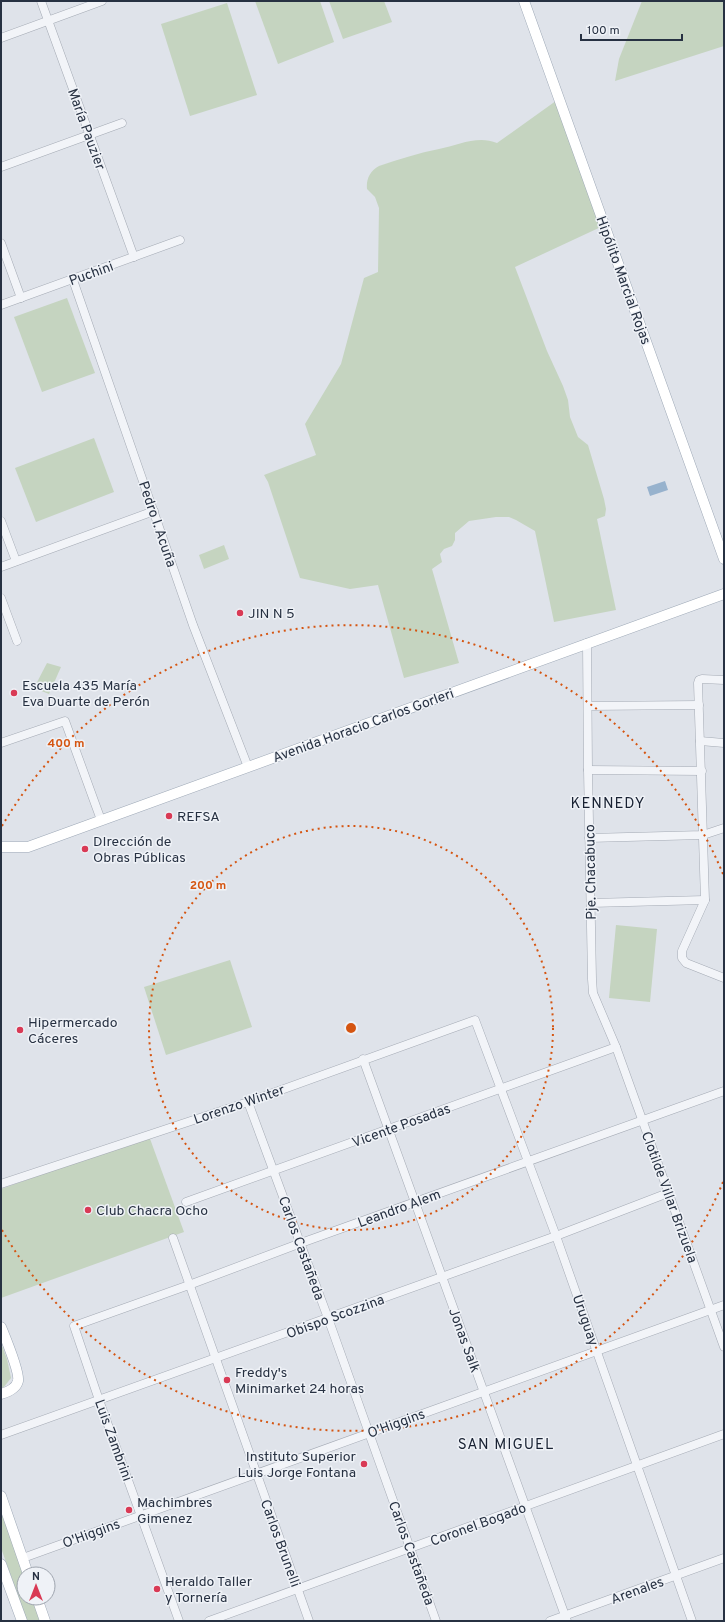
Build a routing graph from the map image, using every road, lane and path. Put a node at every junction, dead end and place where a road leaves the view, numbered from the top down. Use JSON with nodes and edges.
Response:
{"nodes":[{"id":1,"x":41,"y":1,"type":"edge"},
{"id":2,"x":102,"y":1,"type":"edge"},
{"id":3,"x":524,"y":1,"type":"edge"},
{"id":4,"x":49,"y":20,"type":"junction"},
{"id":5,"x":1,"y":38,"type":"edge"},
{"id":6,"x":122,"y":123,"type":"dead end"},
{"id":7,"x":89,"y":135,"type":"junction"},
{"id":8,"x":1,"y":167,"type":"edge"},
{"id":9,"x":180,"y":240,"type":"dead end"},
{"id":10,"x":1,"y":244,"type":"edge"},
{"id":11,"x":134,"y":257,"type":"junction"},
{"id":12,"x":73,"y":280,"type":"junction"},
{"id":13,"x":21,"y":298,"type":"junction"},
{"id":14,"x":1,"y":305,"type":"edge"},
{"id":15,"x":154,"y":511,"type":"junction"},
{"id":16,"x":1,"y":521,"type":"edge"},
{"id":17,"x":724,"y":559,"type":"edge"},
{"id":18,"x":16,"y":561,"type":"junction"},
{"id":19,"x":1,"y":567,"type":"edge"},
{"id":20,"x":724,"y":594,"type":"edge"},
{"id":21,"x":1,"y":598,"type":"edge"},
{"id":22,"x":17,"y":641,"type":"dead end"},
{"id":23,"x":587,"y":643,"type":"junction"},
{"id":24,"x":724,"y":680,"type":"edge"},
{"id":25,"x":699,"y":705,"type":"junction"},
{"id":26,"x":588,"y":706,"type":"junction"},
{"id":27,"x":700,"y":741,"type":"junction"},
{"id":28,"x":1,"y":743,"type":"edge"},
{"id":29,"x":724,"y":743,"type":"edge"},
{"id":30,"x":248,"y":767,"type":"junction"},
{"id":31,"x":588,"y":770,"type":"junction"},
{"id":32,"x":702,"y":771,"type":"junction"},
{"id":33,"x":101,"y":820,"type":"junction"},
{"id":34,"x":724,"y":828,"type":"edge"},
{"id":35,"x":703,"y":835,"type":"junction"},
{"id":36,"x":589,"y":838,"type":"junction"},
{"id":37,"x":1,"y":847,"type":"edge"},
{"id":38,"x":705,"y":900,"type":"junction"},
{"id":39,"x":591,"y":903,"type":"junction"},
{"id":40,"x":724,"y":978,"type":"edge"},
{"id":41,"x":475,"y":1020,"type":"joint"},
{"id":42,"x":616,"y":1048,"type":"junction"},
{"id":43,"x":363,"y":1059,"type":"junction"},
{"id":44,"x":501,"y":1089,"type":"junction"},
{"id":45,"x":724,"y":1092,"type":"edge"},
{"id":46,"x":248,"y":1102,"type":"junction"},
{"id":47,"x":642,"y":1121,"type":"junction"},
{"id":48,"x":388,"y":1129,"type":"junction"},
{"id":49,"x":528,"y":1161,"type":"junction"},
{"id":50,"x":274,"y":1171,"type":"junction"},
{"id":51,"x":1,"y":1184,"type":"edge"},
{"id":52,"x":668,"y":1193,"type":"junction"},
{"id":53,"x":186,"y":1202,"type":"dead end"},
{"id":54,"x":415,"y":1202,"type":"junction"},
{"id":55,"x":556,"y":1236,"type":"junction"},
{"id":56,"x":173,"y":1238,"type":"dead end"},
{"id":57,"x":300,"y":1243,"type":"junction"},
{"id":58,"x":442,"y":1277,"type":"junction"},
{"id":59,"x":189,"y":1285,"type":"junction"},
{"id":60,"x":724,"y":1305,"type":"edge"},
{"id":61,"x":710,"y":1310,"type":"junction"},
{"id":62,"x":328,"y":1318,"type":"junction"},
{"id":63,"x":74,"y":1326,"type":"joint"},
{"id":64,"x":1,"y":1327,"type":"edge"},
{"id":65,"x":724,"y":1347,"type":"edge"},
{"id":66,"x":597,"y":1351,"type":"junction"},
{"id":67,"x":214,"y":1358,"type":"junction"},
{"id":68,"x":483,"y":1392,"type":"junction"},
{"id":69,"x":1,"y":1394,"type":"edge"},
{"id":70,"x":99,"y":1400,"type":"junction"},
{"id":71,"x":369,"y":1433,"type":"junction"},
{"id":72,"x":724,"y":1434,"type":"edge"},
{"id":73,"x":1,"y":1435,"type":"edge"},
{"id":74,"x":638,"y":1466,"type":"junction"},
{"id":75,"x":256,"y":1473,"type":"junction"},
{"id":76,"x":1,"y":1496,"type":"edge"},
{"id":77,"x":525,"y":1507,"type":"junction"},
{"id":78,"x":141,"y":1515,"type":"junction"},
{"id":79,"x":410,"y":1548,"type":"junction"},
{"id":80,"x":23,"y":1558,"type":"junction"},
{"id":81,"x":724,"y":1558,"type":"edge"},
{"id":82,"x":1,"y":1564,"type":"edge"},
{"id":83,"x":26,"y":1566,"type":"edge"},
{"id":84,"x":676,"y":1576,"type":"junction"},
{"id":85,"x":297,"y":1589,"type":"junction"},
{"id":86,"x":40,"y":1606,"type":"edge"},
{"id":87,"x":566,"y":1618,"type":"edge"},
{"id":88,"x":22,"y":1621,"type":"edge"},
{"id":89,"x":45,"y":1621,"type":"edge"},
{"id":90,"x":179,"y":1621,"type":"edge"},
{"id":91,"x":209,"y":1621,"type":"edge"},
{"id":92,"x":309,"y":1621,"type":"edge"},
{"id":93,"x":436,"y":1621,"type":"edge"},
{"id":94,"x":550,"y":1621,"type":"edge"},
{"id":95,"x":692,"y":1621,"type":"edge"}],
"edges":[{"from":1,"to":4,"type":"street","name":"María Pauzier"},
{"from":2,"to":4,"type":"street"},
{"from":3,"to":17,"type":"main road","name":"Hipólito Marcial Rojas"},
{"from":4,"to":5,"type":"street"},
{"from":4,"to":7,"type":"street","name":"María Pauzier"},
{"from":6,"to":7,"type":"street"},
{"from":7,"to":8,"type":"street"},
{"from":7,"to":11,"type":"street","name":"María Pauzier"},
{"from":9,"to":11,"type":"street","name":"Puchini"},
{"from":10,"to":13,"type":"street"},
{"from":11,"to":12,"type":"street","name":"Puchini"},
{"from":12,"to":13,"type":"street","name":"Puchini"},
{"from":12,"to":15,"type":"street","name":"Pedro I. Acuña"},
{"from":13,"to":14,"type":"street","name":"Puchini"},
{"from":15,"to":18,"type":"street"},
{"from":15,"to":30,"type":"street","name":"Pedro I. Acuña"},
{"from":16,"to":18,"type":"street"},
{"from":18,"to":19,"type":"street"},
{"from":20,"to":23,"type":"main road","name":"Avenida Horacio Carlos Gorleri"},
{"from":21,"to":22,"type":"street"},
{"from":23,"to":26,"type":"street","name":"Pje. Chacabuco"},
{"from":23,"to":30,"type":"main road","name":"Avenida Horacio Carlos Gorleri"},
{"from":24,"to":25,"type":"street"},
{"from":25,"to":26,"type":"street"},
{"from":25,"to":27,"type":"street"},
{"from":26,"to":31,"type":"street","name":"Pje. Chacabuco"},
{"from":27,"to":29,"type":"street"},
{"from":27,"to":32,"type":"street"},
{"from":28,"to":33,"type":"street"},
{"from":30,"to":33,"type":"main road","name":"Avenida Horacio Carlos Gorleri"},
{"from":31,"to":32,"type":"street"},
{"from":31,"to":36,"type":"street","name":"Pje. Chacabuco"},
{"from":32,"to":35,"type":"street"},
{"from":33,"to":37,"type":"main road","name":"Avenida Horacio Carlos Gorleri"},
{"from":34,"to":35,"type":"street"},
{"from":35,"to":36,"type":"street"},
{"from":35,"to":38,"type":"street"},
{"from":36,"to":39,"type":"street","name":"Pje. Chacabuco"},
{"from":38,"to":39,"type":"street"},
{"from":38,"to":40,"type":"street"},
{"from":39,"to":42,"type":"street","name":"Pje. Chacabuco"},
{"from":41,"to":43,"type":"street","name":"Lorenzo Winter"},
{"from":41,"to":44,"type":"street","name":"Uruguay"},
{"from":42,"to":44,"type":"street","name":"Vicente Posadas"},
{"from":42,"to":47,"type":"street","name":"Clotilde Villar Brizuela"},
{"from":43,"to":46,"type":"street","name":"Lorenzo Winter"},
{"from":43,"to":48,"type":"street","name":"Jonas Salk"},
{"from":44,"to":48,"type":"street","name":"Vicente Posadas"},
{"from":44,"to":49,"type":"street","name":"Uruguay"},
{"from":45,"to":47,"type":"street","name":"Leandro Alem"},
{"from":46,"to":50,"type":"street","name":"Carlos Castañeda"},
{"from":46,"to":51,"type":"street","name":"Lorenzo Winter"},
{"from":47,"to":49,"type":"street","name":"Leandro Alem"},
{"from":47,"to":52,"type":"street","name":"Clotilde Villar Brizuela"},
{"from":48,"to":50,"type":"street","name":"Vicente Posadas"},
{"from":48,"to":54,"type":"street","name":"Jonas Salk"},
{"from":49,"to":54,"type":"street","name":"Leandro Alem"},
{"from":49,"to":55,"type":"street","name":"Uruguay"},
{"from":50,"to":53,"type":"street","name":"Vicente Posadas"},
{"from":50,"to":57,"type":"street","name":"Carlos Castañeda"},
{"from":52,"to":55,"type":"street","name":"Obispo Scozzina"},
{"from":52,"to":61,"type":"street","name":"Clotilde Villar Brizuela"},
{"from":54,"to":57,"type":"street","name":"Leandro Alem"},
{"from":54,"to":58,"type":"street","name":"Jonas Salk"},
{"from":55,"to":58,"type":"street","name":"Obispo Scozzina"},
{"from":55,"to":66,"type":"street","name":"Uruguay"},
{"from":56,"to":59,"type":"street","name":"Carlos Brunelli"},
{"from":57,"to":59,"type":"street","name":"Leandro Alem"},
{"from":57,"to":62,"type":"street","name":"Carlos Castañeda"},
{"from":58,"to":62,"type":"street","name":"Obispo Scozzina"},
{"from":58,"to":68,"type":"street","name":"Jonas Salk"},
{"from":59,"to":63,"type":"street","name":"Leandro Alem"},
{"from":59,"to":67,"type":"street","name":"Carlos Brunelli"},
{"from":60,"to":61,"type":"street","name":"O'Higgins"},
{"from":61,"to":65,"type":"street","name":"Clotilde Villar Brizuela"},
{"from":61,"to":66,"type":"street","name":"O'Higgins"},
{"from":62,"to":67,"type":"street","name":"Obispo Scozzina"},
{"from":62,"to":71,"type":"street","name":"Carlos Castañeda"},
{"from":63,"to":70,"type":"street","name":"Luis Zambrini"},
{"from":64,"to":69,"type":"main road"},
{"from":66,"to":68,"type":"street","name":"O'Higgins"},
{"from":66,"to":74,"type":"street","name":"Uruguay"},
{"from":67,"to":70,"type":"street","name":"Obispo Scozzina"},
{"from":67,"to":75,"type":"street","name":"Carlos Brunelli"},
{"from":68,"to":71,"type":"street","name":"O'Higgins"},
{"from":68,"to":77,"type":"street","name":"Jonas Salk"},
{"from":70,"to":73,"type":"street","name":"Obispo Scozzina"},
{"from":70,"to":78,"type":"street","name":"Luis Zambrini"},
{"from":71,"to":75,"type":"street","name":"O'Higgins"},
{"from":71,"to":79,"type":"street","name":"Carlos Castañeda"},
{"from":72,"to":74,"type":"street","name":"Coronel Bogado"},
{"from":74,"to":77,"type":"street","name":"Coronel Bogado"},
{"from":74,"to":84,"type":"street","name":"Uruguay"},
{"from":75,"to":78,"type":"street","name":"O'Higgins"},
{"from":75,"to":85,"type":"street","name":"Carlos Brunelli"},
{"from":76,"to":80,"type":"main road"},
{"from":77,"to":79,"type":"street","name":"Coronel Bogado"},
{"from":77,"to":87,"type":"street","name":"Jonas Salk"},
{"from":78,"to":80,"type":"street","name":"O'Higgins"},
{"from":78,"to":90,"type":"street","name":"Luis Zambrini"},
{"from":79,"to":85,"type":"street","name":"Coronel Bogado"},
{"from":79,"to":93,"type":"street","name":"Carlos Castañeda"},
{"from":80,"to":83,"type":"main road"},
{"from":81,"to":84,"type":"street","name":"Arenales"},
{"from":82,"to":88,"type":"main road"},
{"from":84,"to":87,"type":"street","name":"Arenales"},
{"from":84,"to":95,"type":"street","name":"Uruguay"},
{"from":85,"to":91,"type":"street","name":"Coronel Bogado"},
{"from":85,"to":92,"type":"street","name":"Carlos Brunelli"},
{"from":86,"to":89,"type":"main road"},
{"from":87,"to":94,"type":"street","name":"Arenales"}]}
